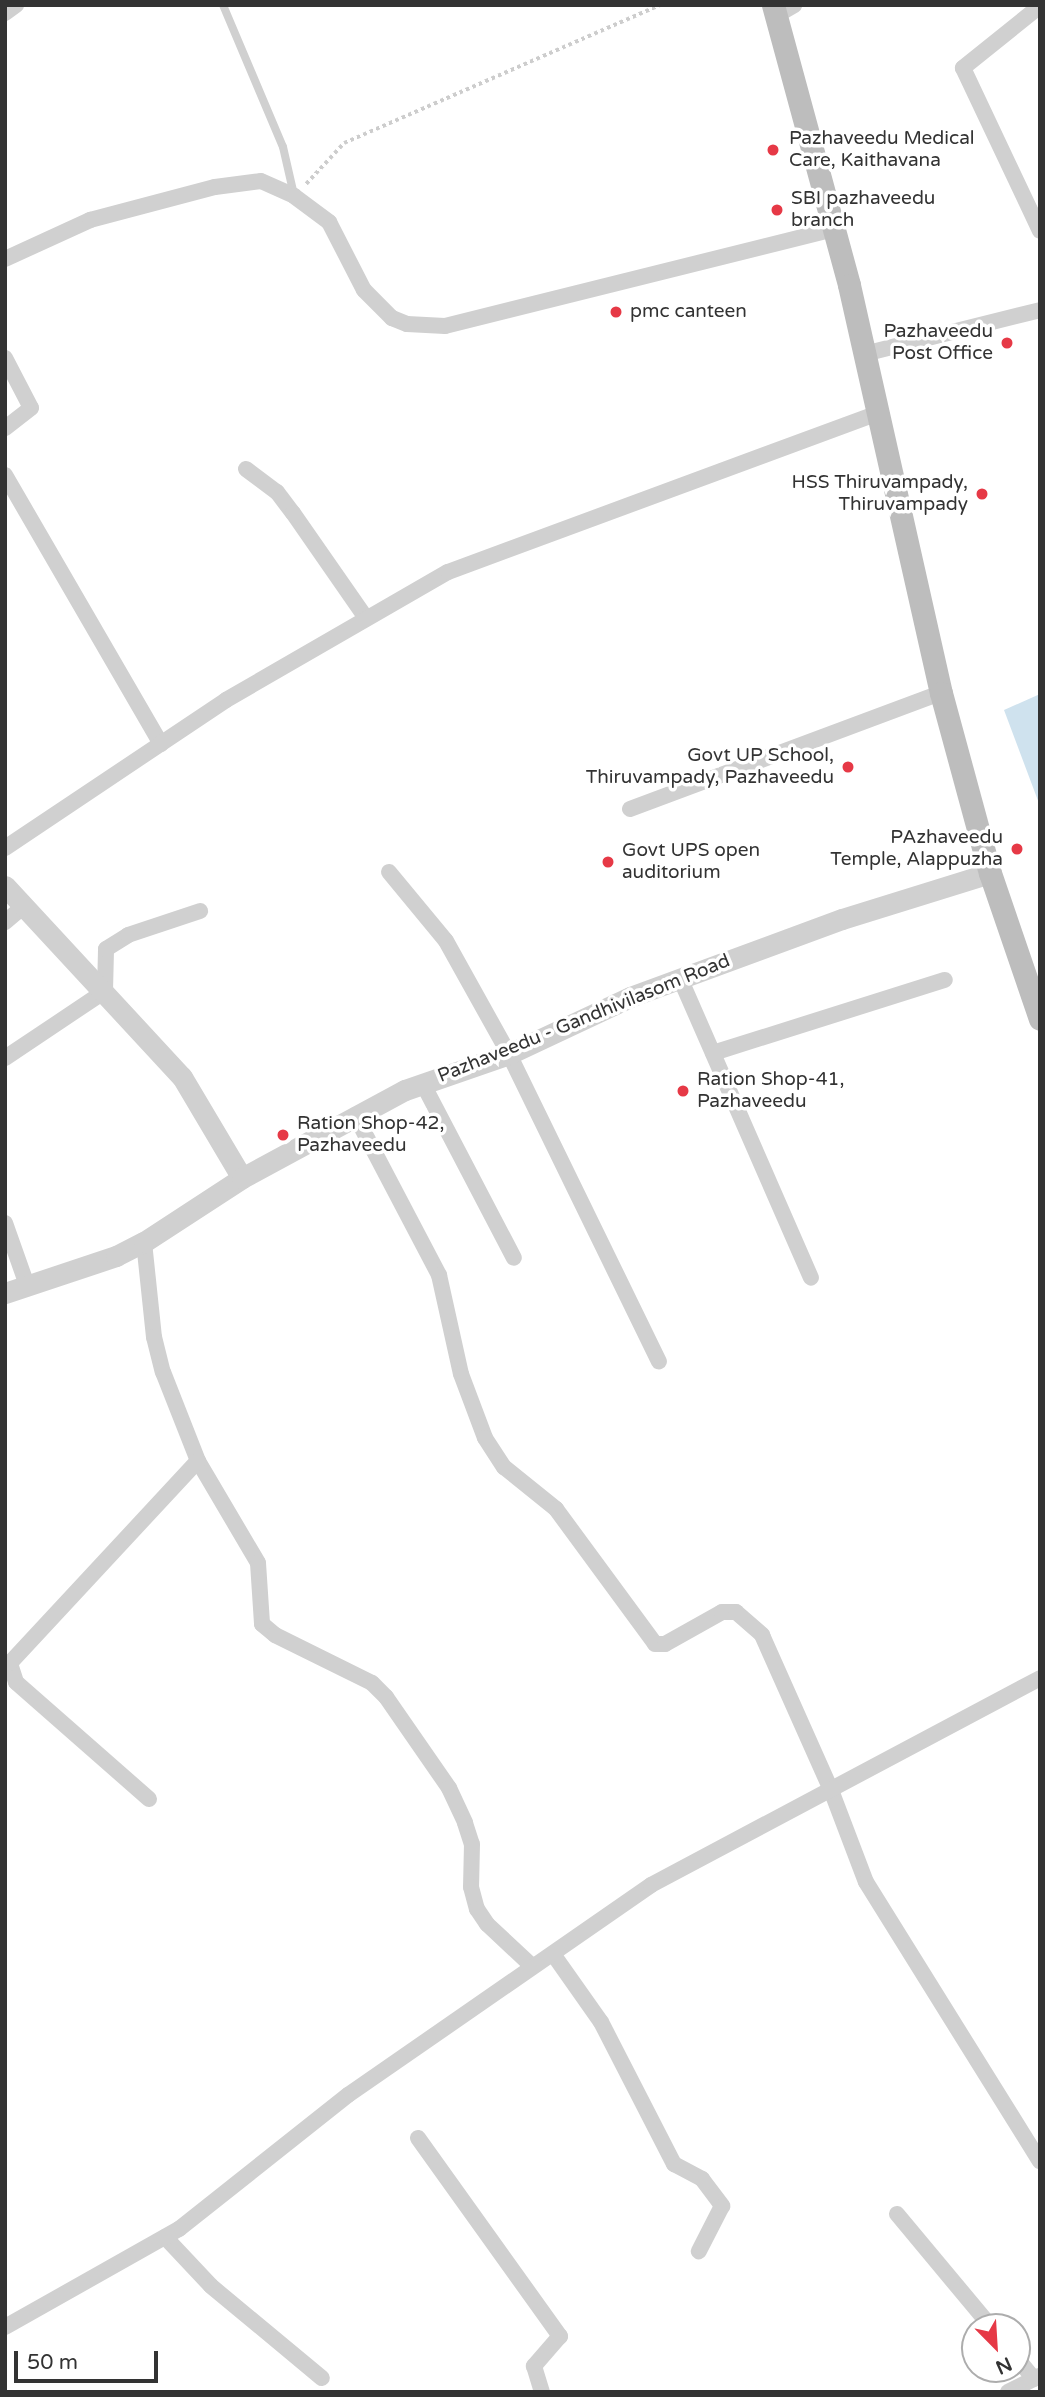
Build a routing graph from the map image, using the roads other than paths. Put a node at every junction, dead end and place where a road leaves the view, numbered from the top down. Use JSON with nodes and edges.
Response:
{"nodes":[{"id":1,"x":16,"y":5,"type":"edge"},
{"id":2,"x":223,"y":5,"type":"edge"},
{"id":3,"x":1040,"y":6,"type":"edge"},
{"id":4,"x":781,"y":8,"type":"edge"},
{"id":5,"x":5,"y":13,"type":"edge"},
{"id":6,"x":294,"y":196,"type":"junction"},
{"id":7,"x":833,"y":229,"type":"junction"},
{"id":8,"x":1040,"y":231,"type":"edge"},
{"id":9,"x":5,"y":259,"type":"edge"},
{"id":10,"x":1040,"y":310,"type":"edge"},
{"id":11,"x":864,"y":354,"type":"junction"},
{"id":12,"x":5,"y":358,"type":"edge"},
{"id":13,"x":876,"y":414,"type":"junction"},
{"id":14,"x":5,"y":428,"type":"edge"},
{"id":15,"x":246,"y":469,"type":"dead end"},
{"id":16,"x":5,"y":475,"type":"edge"},
{"id":17,"x":366,"y":618,"type":"junction"},
{"id":18,"x":941,"y":693,"type":"junction"},
{"id":19,"x":161,"y":744,"type":"junction"},
{"id":20,"x":630,"y":808,"type":"dead end"},
{"id":21,"x":5,"y":848,"type":"edge"},
{"id":22,"x":389,"y":872,"type":"dead end"},
{"id":23,"x":990,"y":873,"type":"junction"},
{"id":24,"x":5,"y":886,"type":"edge"},
{"id":25,"x":24,"y":906,"type":"junction"},
{"id":26,"x":200,"y":911,"type":"dead end"},
{"id":27,"x":5,"y":922,"type":"edge"},
{"id":28,"x":1031,"y":965,"type":"edge"},
{"id":29,"x":680,"y":978,"type":"junction"},
{"id":30,"x":945,"y":980,"type":"dead end"},
{"id":31,"x":105,"y":991,"type":"junction"},
{"id":32,"x":1040,"y":1019,"type":"edge"},
{"id":33,"x":713,"y":1053,"type":"junction"},
{"id":34,"x":509,"y":1054,"type":"junction"},
{"id":35,"x":5,"y":1058,"type":"edge"},
{"id":36,"x":423,"y":1084,"type":"junction"},
{"id":37,"x":355,"y":1115,"type":"junction"},
{"id":38,"x":242,"y":1178,"type":"junction"},
{"id":39,"x":5,"y":1223,"type":"edge"},
{"id":40,"x":144,"y":1242,"type":"junction"},
{"id":41,"x":514,"y":1258,"type":"dead end"},
{"id":42,"x":811,"y":1278,"type":"dead end"},
{"id":43,"x":27,"y":1285,"type":"junction"},
{"id":44,"x":5,"y":1293,"type":"edge"},
{"id":45,"x":659,"y":1361,"type":"dead end"},
{"id":46,"x":198,"y":1461,"type":"junction"},
{"id":47,"x":8,"y":1673,"type":"edge"},
{"id":48,"x":1040,"y":1678,"type":"edge"},
{"id":49,"x":831,"y":1790,"type":"junction"},
{"id":50,"x":149,"y":1798,"type":"dead end"},
{"id":51,"x":553,"y":1954,"type":"junction"},
{"id":52,"x":532,"y":1966,"type":"junction"},
{"id":53,"x":418,"y":2138,"type":"dead end"},
{"id":54,"x":1040,"y":2161,"type":"edge"},
{"id":55,"x":897,"y":2214,"type":"dead end"},
{"id":56,"x":165,"y":2237,"type":"junction"},
{"id":57,"x":699,"y":2251,"type":"dead end"},
{"id":58,"x":979,"y":2313,"type":"edge"},
{"id":59,"x":5,"y":2327,"type":"edge"},
{"id":60,"x":322,"y":2378,"type":"dead end"},
{"id":61,"x":1037,"y":2378,"type":"edge"},
{"id":62,"x":542,"y":2392,"type":"edge"},
{"id":63,"x":1008,"y":2392,"type":"edge"}],
"edges":[{"from":1,"to":5,"type":"street"},
{"from":2,"to":6,"type":"lane"},
{"from":3,"to":8,"type":"street"},
{"from":4,"to":7,"type":"main road"},
{"from":6,"to":7,"type":"street"},
{"from":6,"to":9,"type":"street"},
{"from":7,"to":11,"type":"main road"},
{"from":10,"to":11,"type":"street"},
{"from":11,"to":13,"type":"main road"},
{"from":12,"to":14,"type":"street"},
{"from":13,"to":17,"type":"street"},
{"from":13,"to":18,"type":"main road"},
{"from":15,"to":17,"type":"street"},
{"from":16,"to":19,"type":"street"},
{"from":17,"to":19,"type":"street"},
{"from":18,"to":20,"type":"street"},
{"from":18,"to":23,"type":"main road"},
{"from":19,"to":21,"type":"street"},
{"from":22,"to":34,"type":"street"},
{"from":23,"to":28,"type":"main road"},
{"from":23,"to":29,"type":"street","name":"Pazhaveedu - Gandhivilasom Road"},
{"from":24,"to":25,"type":"street"},
{"from":25,"to":27,"type":"street"},
{"from":25,"to":31,"type":"street"},
{"from":26,"to":31,"type":"street"},
{"from":28,"to":32,"type":"main road"},
{"from":29,"to":33,"type":"street"},
{"from":29,"to":34,"type":"street","name":"Pazhaveedu - Gandhivilasom Road"},
{"from":30,"to":33,"type":"street"},
{"from":31,"to":35,"type":"street"},
{"from":31,"to":38,"type":"street"},
{"from":33,"to":42,"type":"street"},
{"from":34,"to":36,"type":"street","name":"Pazhaveedu - Gandhivilasom Road"},
{"from":34,"to":45,"type":"street"},
{"from":36,"to":37,"type":"street","name":"Pazhaveedu - Gandhivilasom Road"},
{"from":36,"to":41,"type":"street"},
{"from":37,"to":38,"type":"street","name":"Pazhaveedu - Gandhivilasom Road"},
{"from":37,"to":49,"type":"street"},
{"from":38,"to":40,"type":"street","name":"Pazhaveedu - Gandhivilasom Road"},
{"from":39,"to":43,"type":"street"},
{"from":40,"to":43,"type":"street","name":"Pazhaveedu - Gandhivilasom Road"},
{"from":40,"to":46,"type":"street"},
{"from":43,"to":44,"type":"street","name":"Pazhaveedu - Gandhivilasom Road"},
{"from":46,"to":47,"type":"street"},
{"from":46,"to":52,"type":"street"},
{"from":47,"to":50,"type":"street"},
{"from":48,"to":49,"type":"street"},
{"from":49,"to":51,"type":"street"},
{"from":49,"to":54,"type":"street"},
{"from":51,"to":52,"type":"street"},
{"from":51,"to":57,"type":"street"},
{"from":52,"to":56,"type":"street"},
{"from":53,"to":62,"type":"street"},
{"from":55,"to":58,"type":"street"},
{"from":56,"to":59,"type":"street"},
{"from":56,"to":60,"type":"street"},
{"from":61,"to":63,"type":"street"}]}
